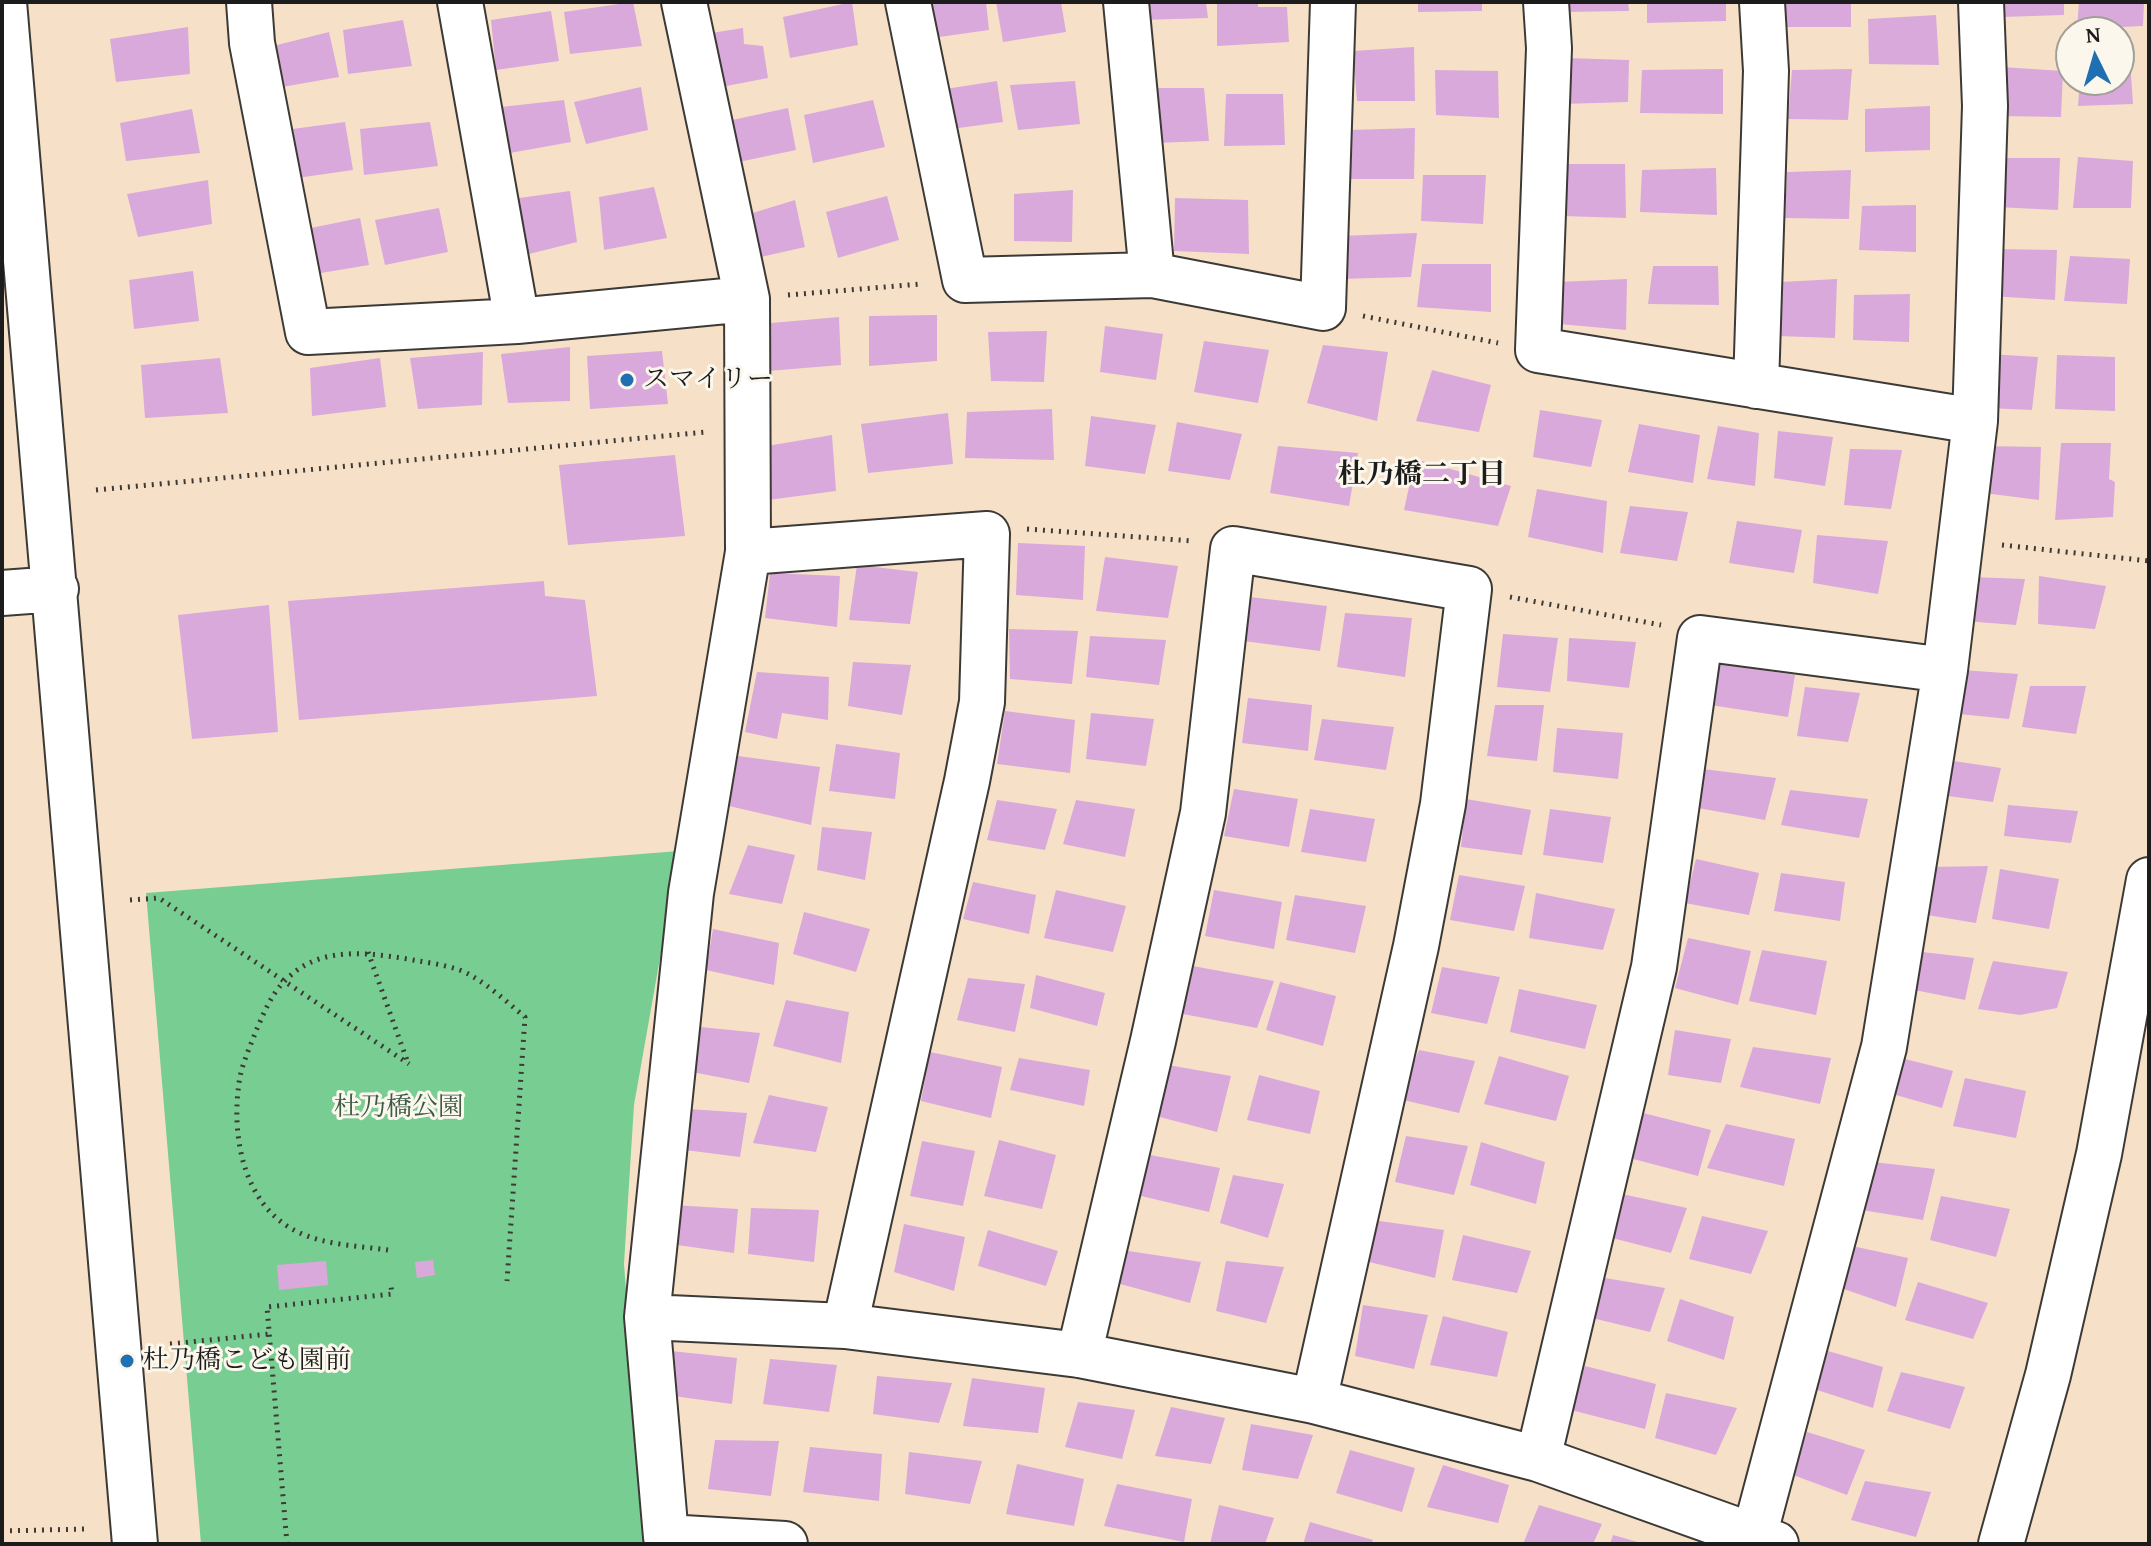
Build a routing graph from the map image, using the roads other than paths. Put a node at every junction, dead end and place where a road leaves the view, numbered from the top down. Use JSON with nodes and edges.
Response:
{"nodes":[{"id":1,"x":4,"y":2,"type":"edge"},
{"id":2,"x":249,"y":2,"type":"edge"},
{"id":3,"x":460,"y":2,"type":"edge"},
{"id":4,"x":684,"y":2,"type":"edge"},
{"id":5,"x":908,"y":2,"type":"edge"},
{"id":6,"x":1126,"y":2,"type":"edge"},
{"id":7,"x":1333,"y":2,"type":"edge"},
{"id":8,"x":1546,"y":2,"type":"edge"},
{"id":9,"x":1762,"y":2,"type":"edge"},
{"id":10,"x":1981,"y":2,"type":"edge"},
{"id":11,"x":1152,"y":275,"type":"junction"},
{"id":12,"x":747,"y":299,"type":"junction"},
{"id":13,"x":517,"y":321,"type":"junction"},
{"id":14,"x":1756,"y":386,"type":"junction"},
{"id":15,"x":1975,"y":421,"type":"junction"},
{"id":16,"x":748,"y":552,"type":"junction"},
{"id":17,"x":56,"y":589,"type":"junction"},
{"id":18,"x":2,"y":593,"type":"edge"},
{"id":19,"x":1945,"y":670,"type":"junction"},
{"id":20,"x":2149,"y":880,"type":"edge"},
{"id":21,"x":647,"y":1317,"type":"junction"},
{"id":22,"x":845,"y":1326,"type":"junction"},
{"id":23,"x":1079,"y":1355,"type":"junction"},
{"id":24,"x":1314,"y":1401,"type":"junction"},
{"id":25,"x":1538,"y":1459,"type":"junction"},
{"id":26,"x":1761,"y":1541,"type":"edge"},
{"id":27,"x":135,"y":1544,"type":"edge"},
{"id":28,"x":785,"y":1544,"type":"edge"},
{"id":29,"x":2001,"y":1544,"type":"edge"}],
"edges":[{"from":1,"to":17,"type":"street"},
{"from":2,"to":13,"type":"street"},
{"from":3,"to":13,"type":"street"},
{"from":4,"to":12,"type":"street"},
{"from":5,"to":11,"type":"street"},
{"from":6,"to":11,"type":"street"},
{"from":7,"to":11,"type":"street"},
{"from":8,"to":14,"type":"street"},
{"from":9,"to":14,"type":"street"},
{"from":10,"to":15,"type":"street"},
{"from":12,"to":13,"type":"street"},
{"from":12,"to":16,"type":"street"},
{"from":14,"to":15,"type":"street"},
{"from":15,"to":19,"type":"street"},
{"from":16,"to":21,"type":"street"},
{"from":16,"to":22,"type":"street"},
{"from":17,"to":18,"type":"street"},
{"from":17,"to":27,"type":"street"},
{"from":19,"to":25,"type":"street"},
{"from":19,"to":26,"type":"street"},
{"from":20,"to":29,"type":"street"},
{"from":21,"to":22,"type":"street"},
{"from":21,"to":28,"type":"street"},
{"from":22,"to":23,"type":"street"},
{"from":23,"to":24,"type":"street"},
{"from":23,"to":24,"type":"street"},
{"from":24,"to":25,"type":"street"},
{"from":25,"to":26,"type":"street"}]}
